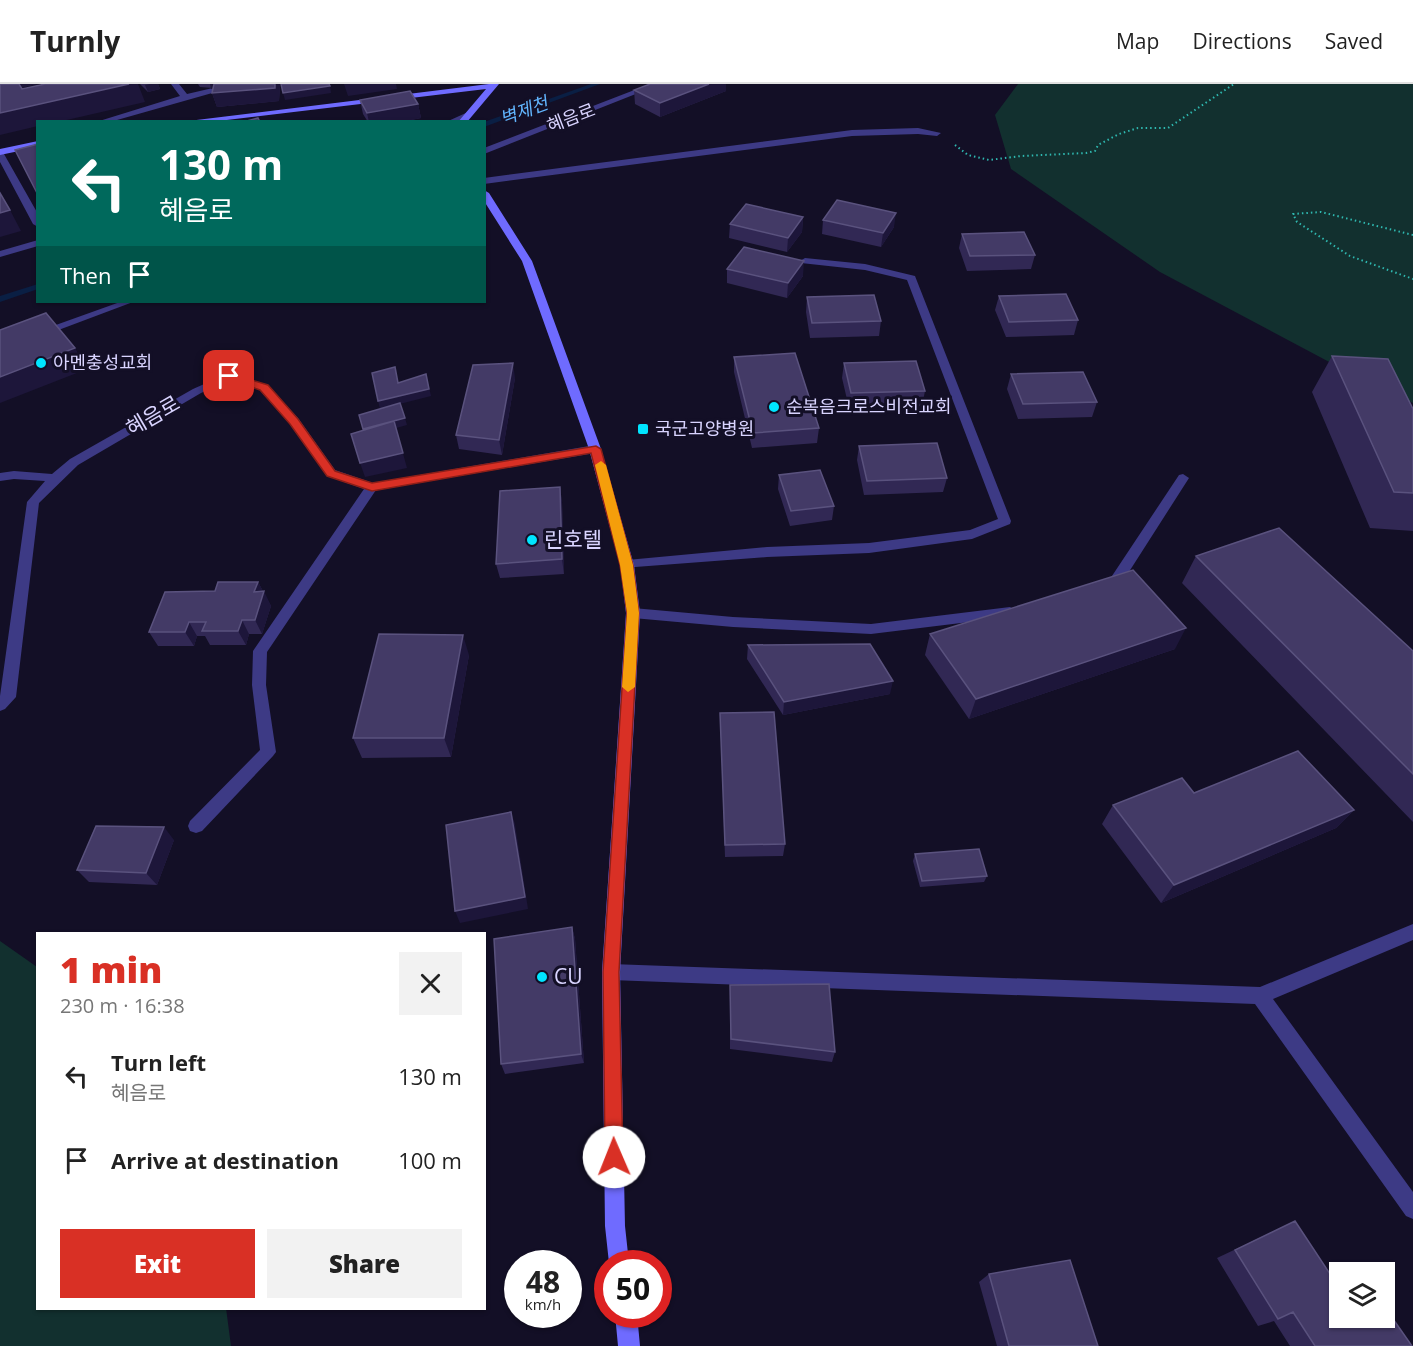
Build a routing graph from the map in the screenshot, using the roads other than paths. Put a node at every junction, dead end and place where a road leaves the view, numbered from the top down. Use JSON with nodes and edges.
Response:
{"nodes":[{"id":1,"x":175,"y":84,"type":"edge"},
{"id":2,"x":240,"y":84,"type":"edge"},
{"id":3,"x":657,"y":84,"type":"edge"},
{"id":4,"x":494,"y":85,"type":"edge"},
{"id":5,"x":185,"y":97,"type":"junction"},
{"id":6,"x":464,"y":119,"type":"edge"},
{"id":7,"x":107,"y":120,"type":"edge"},
{"id":8,"x":215,"y":120,"type":"edge"},
{"id":9,"x":937,"y":133,"type":"road end"},
{"id":10,"x":36,"y":144,"type":"edge"},
{"id":11,"x":486,"y":150,"type":"edge"},
{"id":12,"x":0,"y":153,"type":"edge"},
{"id":13,"x":486,"y":181,"type":"edge"},
{"id":14,"x":486,"y":196,"type":"edge"},
{"id":15,"x":36,"y":220,"type":"edge"},
{"id":16,"x":36,"y":244,"type":"edge"},
{"id":17,"x":0,"y":254,"type":"edge"},
{"id":18,"x":805,"y":261,"type":"edge"},
{"id":19,"x":125,"y":303,"type":"edge"},
{"id":20,"x":0,"y":349,"type":"edge"},
{"id":21,"x":596,"y":449,"type":"junction"},
{"id":22,"x":0,"y":477,"type":"edge"},
{"id":23,"x":55,"y":478,"type":"junction"},
{"id":24,"x":1182,"y":478,"type":"dead end"},
{"id":25,"x":372,"y":487,"type":"junction"},
{"id":26,"x":627,"y":565,"type":"junction"},
{"id":27,"x":1092,"y":591,"type":"edge"},
{"id":28,"x":1028,"y":608,"type":"edge"},
{"id":29,"x":633,"y":613,"type":"junction"},
{"id":30,"x":0,"y":705,"type":"edge"},
{"id":31,"x":196,"y":826,"type":"dead end"},
{"id":32,"x":1413,"y":932,"type":"edge"},
{"id":33,"x":611,"y":972,"type":"junction"},
{"id":34,"x":1260,"y":996,"type":"junction"},
{"id":35,"x":1413,"y":1209,"type":"edge"},
{"id":36,"x":618,"y":1250,"type":"edge"},
{"id":37,"x":627,"y":1328,"type":"edge"},
{"id":38,"x":629,"y":1346,"type":"edge"}],
"edges":[{"from":1,"to":5,"type":"street"},
{"from":2,"to":5,"type":"street"},
{"from":3,"to":11,"type":"street","name":"혜음로"},
{"from":4,"to":6,"type":"main road"},
{"from":4,"to":8,"type":"main road"},
{"from":5,"to":7,"type":"street"},
{"from":9,"to":13,"type":"street"},
{"from":10,"to":12,"type":"main road"},
{"from":12,"to":15,"type":"street"},
{"from":14,"to":21,"type":"main road"},
{"from":16,"to":17,"type":"street"},
{"from":18,"to":26,"type":"street"},
{"from":19,"to":20,"type":"street"},
{"from":21,"to":25,"type":"street","name":"혜음로"},
{"from":21,"to":26,"type":"main road"},
{"from":22,"to":23,"type":"street"},
{"from":23,"to":25,"type":"street","name":"혜음로"},
{"from":23,"to":30,"type":"street","name":"혜음로"},
{"from":24,"to":27,"type":"street"},
{"from":25,"to":31,"type":"street"},
{"from":26,"to":29,"type":"main road"},
{"from":28,"to":29,"type":"street"},
{"from":29,"to":33,"type":"main road"},
{"from":32,"to":34,"type":"street"},
{"from":33,"to":34,"type":"street"},
{"from":33,"to":36,"type":"main road"},
{"from":34,"to":35,"type":"street"},
{"from":37,"to":38,"type":"main road"}]}
